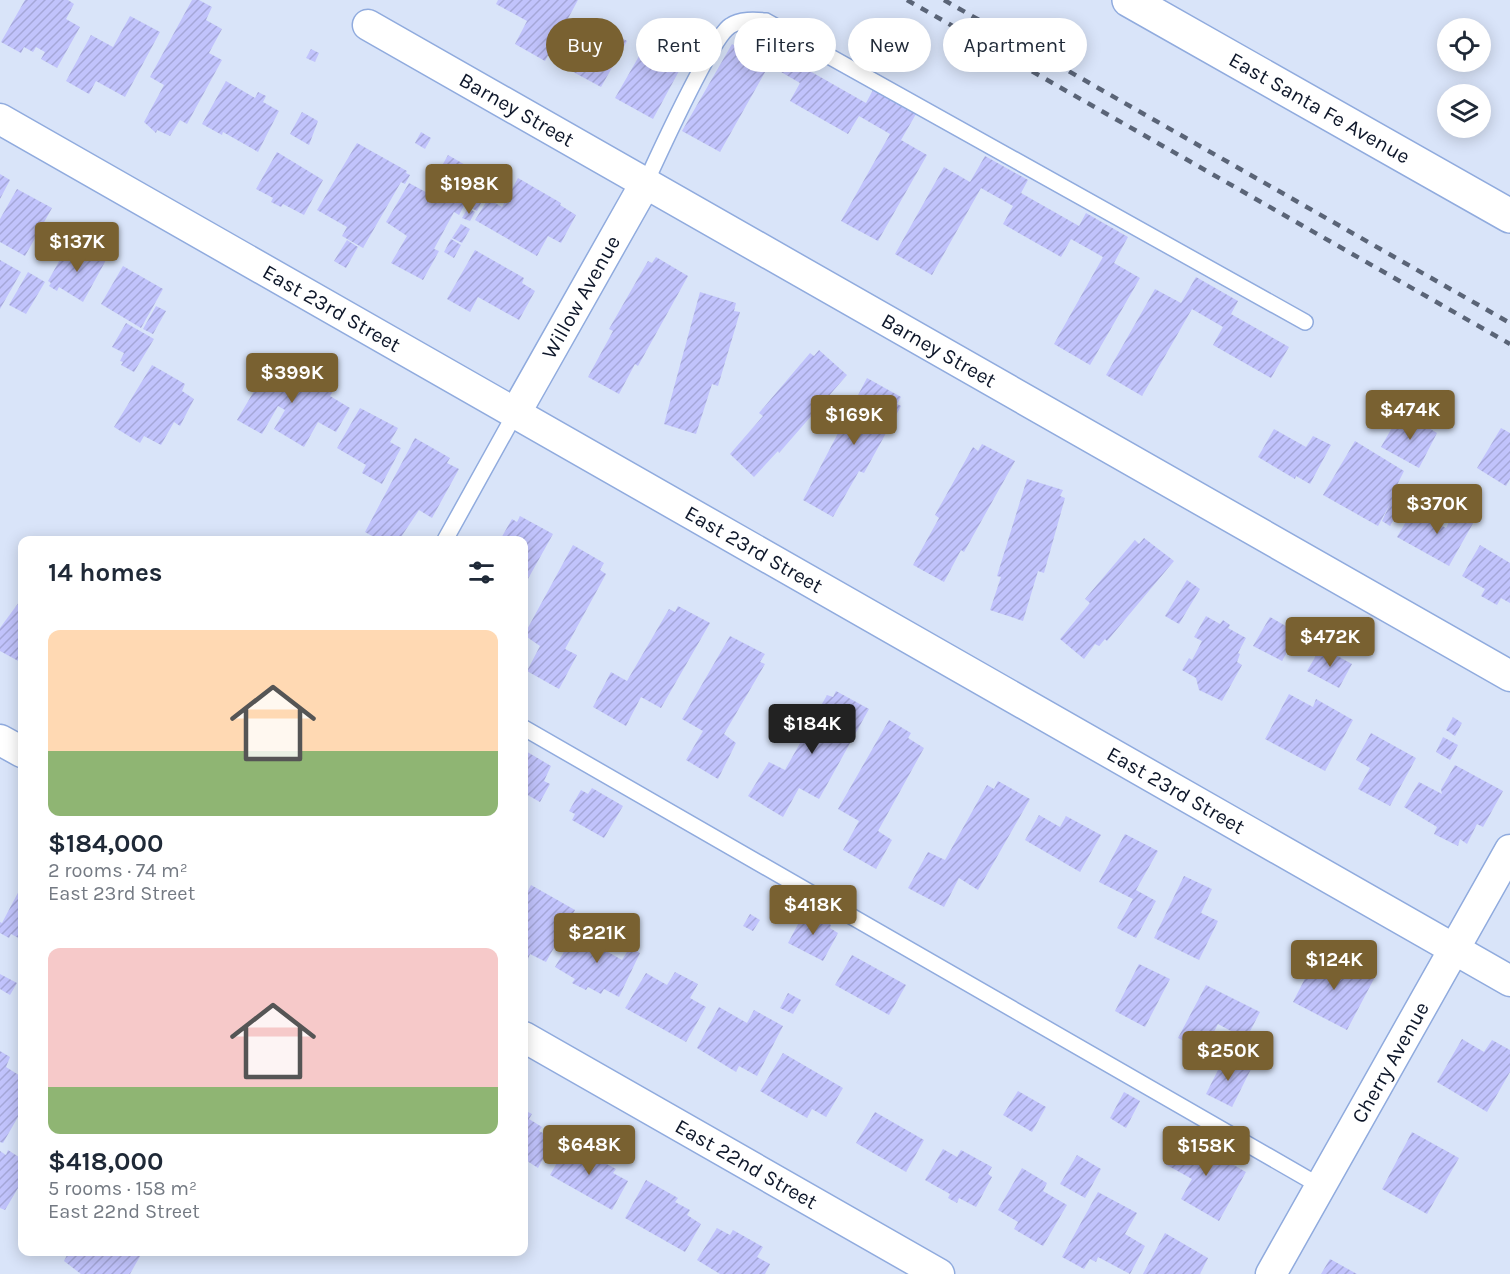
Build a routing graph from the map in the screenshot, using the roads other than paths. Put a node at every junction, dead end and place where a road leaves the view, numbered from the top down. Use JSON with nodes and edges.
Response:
{"nodes":[{"id":1,"x":1129,"y":0,"type":"edge"},
{"id":2,"x":368,"y":25,"type":"dead end"},
{"id":3,"x":0,"y":118,"type":"edge"},
{"id":4,"x":646,"y":182,"type":"junction"},
{"id":5,"x":1510,"y":216,"type":"edge"},
{"id":6,"x":1305,"y":322,"type":"dead end"},
{"id":7,"x":516,"y":412,"type":"junction"},
{"id":8,"x":447,"y":536,"type":"edge"},
{"id":9,"x":1510,"y":676,"type":"edge"},
{"id":10,"x":528,"y":730,"type":"edge"},
{"id":11,"x":0,"y":740,"type":"edge"},
{"id":12,"x":18,"y":750,"type":"edge"},
{"id":13,"x":1510,"y":850,"type":"edge"},
{"id":14,"x":1454,"y":949,"type":"junction"},
{"id":15,"x":1510,"y":981,"type":"edge"},
{"id":16,"x":528,"y":1039,"type":"edge"},
{"id":17,"x":1320,"y":1186,"type":"junction"},
{"id":18,"x":939,"y":1274,"type":"edge"},
{"id":19,"x":1271,"y":1274,"type":"edge"}],
"edges":[{"from":1,"to":5,"type":"street","name":"East Santa Fe Avenue"},
{"from":2,"to":4,"type":"street","name":"Barney Street"},
{"from":3,"to":7,"type":"street","name":"East 23rd Street"},
{"from":4,"to":6,"type":"lane"},
{"from":4,"to":7,"type":"street","name":"Willow Avenue"},
{"from":4,"to":9,"type":"street","name":"Barney Street"},
{"from":7,"to":8,"type":"lane"},
{"from":7,"to":14,"type":"street","name":"East 23rd Street"},
{"from":10,"to":17,"type":"lane"},
{"from":11,"to":12,"type":"street"},
{"from":13,"to":14,"type":"street","name":"Cherry Avenue"},
{"from":14,"to":15,"type":"street","name":"East 23rd Street"},
{"from":14,"to":17,"type":"street","name":"Cherry Avenue"},
{"from":16,"to":18,"type":"street","name":"East 22nd Street"},
{"from":17,"to":19,"type":"street","name":"Cherry Avenue"}]}
